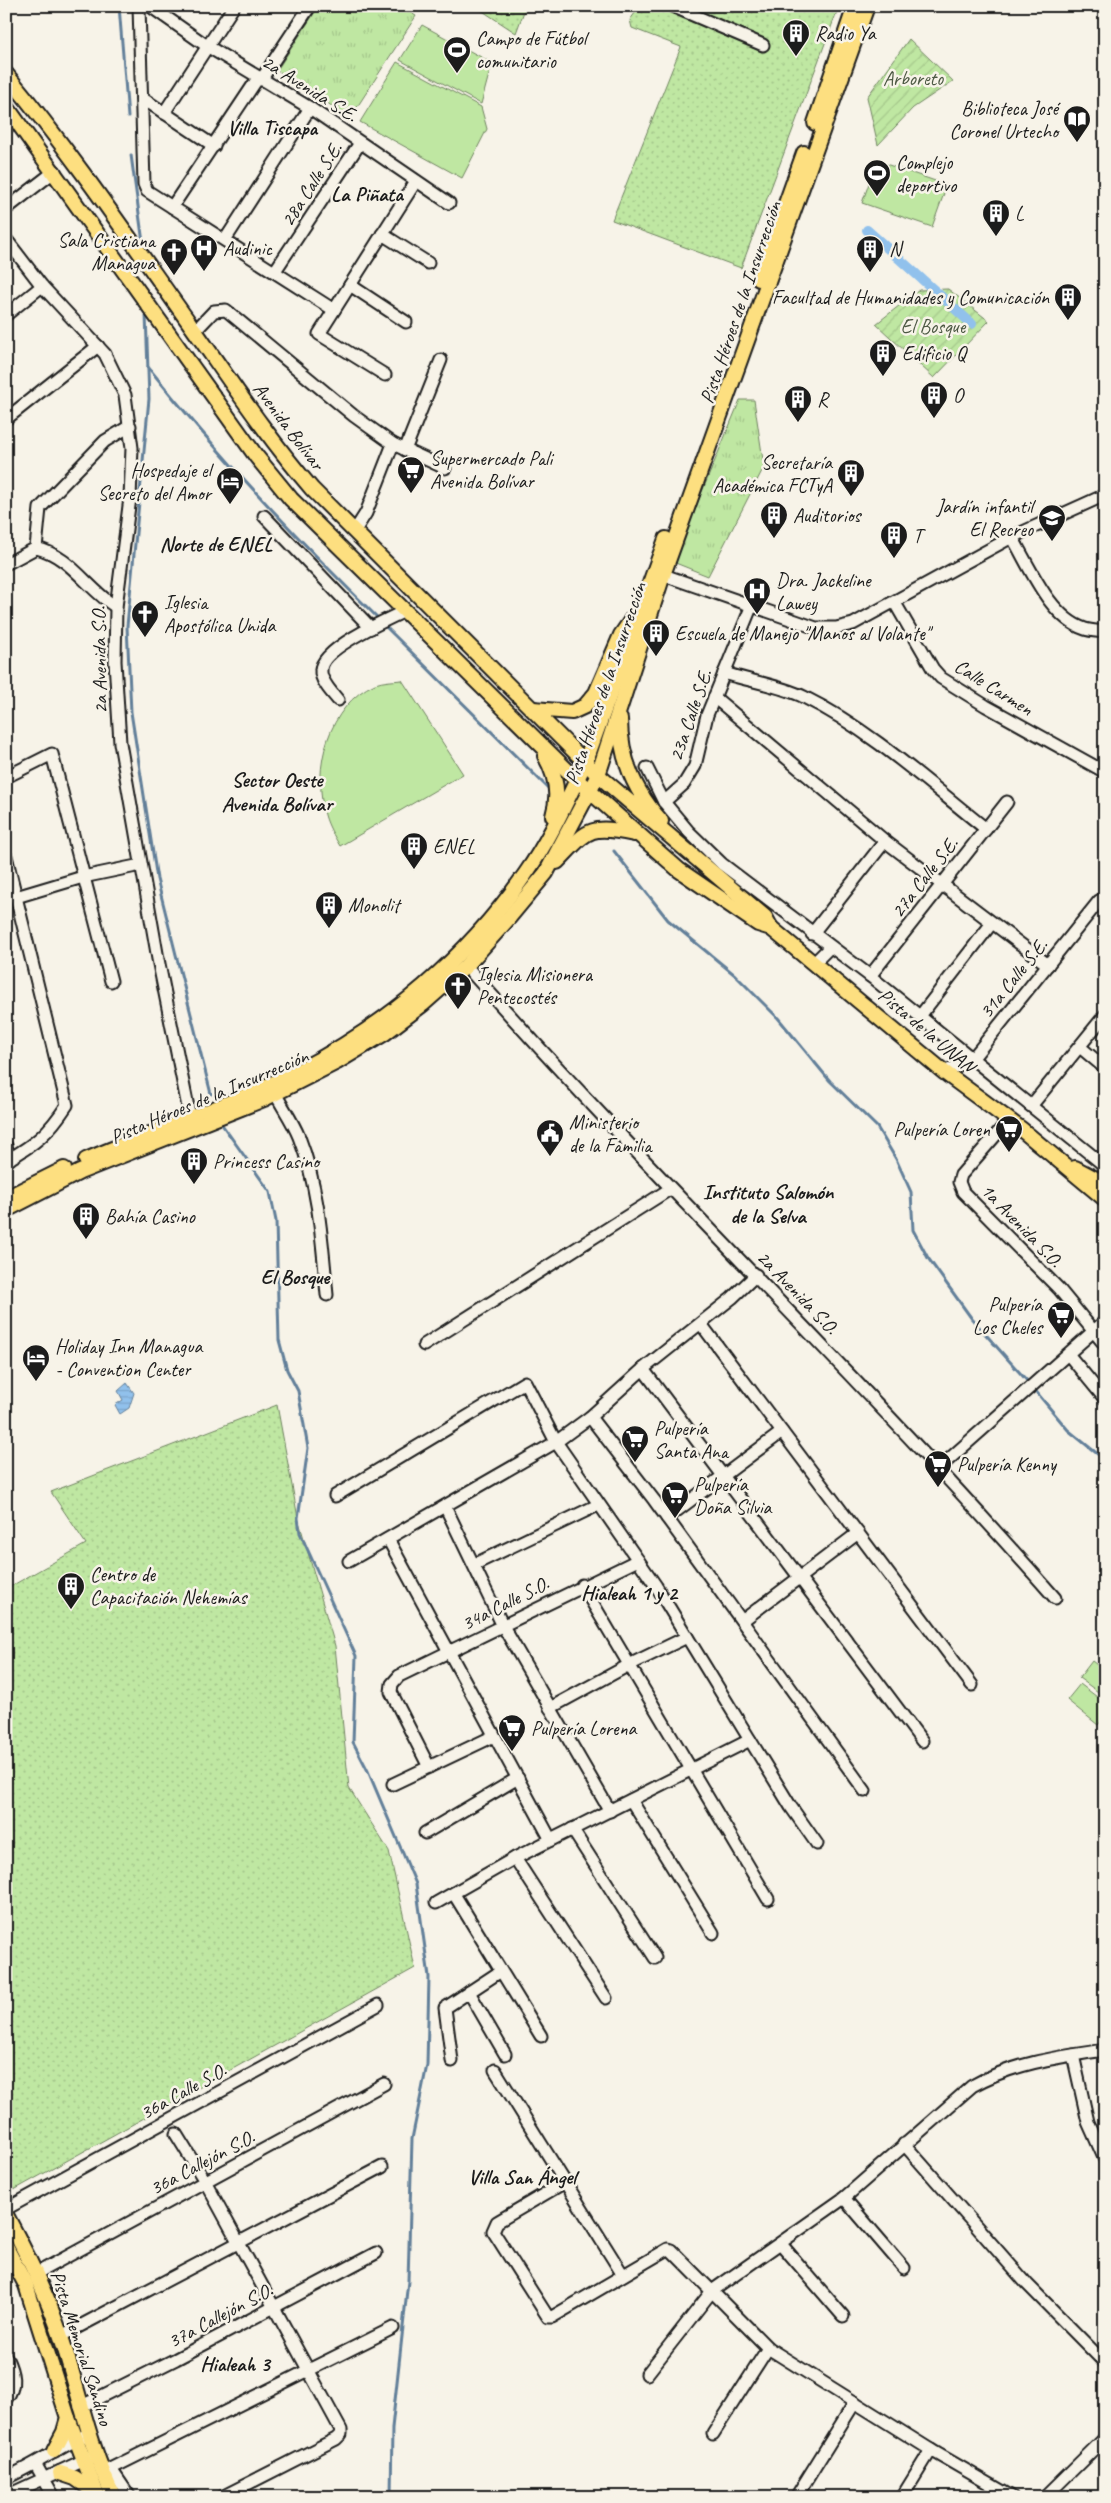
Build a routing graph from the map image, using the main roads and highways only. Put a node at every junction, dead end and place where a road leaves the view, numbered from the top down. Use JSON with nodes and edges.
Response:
{"nodes":[{"id":1,"x":855,"y":6,"type":"edge"},
{"id":2,"x":867,"y":6,"type":"edge"},
{"id":3,"x":6,"y":74,"type":"edge"},
{"id":4,"x":6,"y":106,"type":"edge"},
{"id":5,"x":55,"y":135,"type":"junction"},
{"id":6,"x":55,"y":171,"type":"junction"},
{"id":7,"x":93,"y":188,"type":"junction"},
{"id":8,"x":377,"y":554,"type":"junction"},
{"id":9,"x":659,"y":574,"type":"junction"},
{"id":10,"x":642,"y":604,"type":"junction"},
{"id":11,"x":405,"y":611,"type":"junction"},
{"id":12,"x":456,"y":631,"type":"junction"},
{"id":13,"x":620,"y":708,"type":"junction"},
{"id":14,"x":533,"y":710,"type":"junction"},
{"id":15,"x":537,"y":742,"type":"junction"},
{"id":16,"x":585,"y":763,"type":"junction"},
{"id":17,"x":598,"y":776,"type":"junction"},
{"id":18,"x":577,"y":780,"type":"junction"},
{"id":19,"x":590,"y":792,"type":"junction"},
{"id":20,"x":636,"y":834,"type":"junction"},
{"id":21,"x":542,"y":847,"type":"junction"},
{"id":22,"x":691,"y":856,"type":"junction"},
{"id":23,"x":546,"y":873,"type":"junction"},
{"id":24,"x":772,"y":928,"type":"junction"},
{"id":25,"x":1059,"y":1160,"type":"junction"},
{"id":26,"x":1105,"y":1184,"type":"edge"},
{"id":27,"x":6,"y":1198,"type":"edge"},
{"id":28,"x":1105,"y":1199,"type":"edge"},
{"id":29,"x":6,"y":1210,"type":"edge"},
{"id":30,"x":6,"y":2214,"type":"edge"},
{"id":31,"x":6,"y":2247,"type":"edge"},
{"id":32,"x":68,"y":2418,"type":"junction"},
{"id":33,"x":54,"y":2451,"type":"road end"},
{"id":34,"x":60,"y":2473,"type":"road end"},
{"id":35,"x":97,"y":2495,"type":"edge"},
{"id":36,"x":114,"y":2497,"type":"edge"}],
"edges":[{"from":1,"to":9,"type":"main road","name":"Pista Héroes de la Insurrección"},
{"from":2,"to":9,"type":"main road","name":"Pista Héroes de la Insurrección"},
{"from":3,"to":5,"type":"main road","name":"Avenida Bolívar"},
{"from":4,"to":6,"type":"main road","name":"Avenida Bolívar"},
{"from":5,"to":6,"type":"main road"},
{"from":5,"to":7,"type":"main road","name":"Avenida Bolívar"},
{"from":6,"to":7,"type":"main road"},
{"from":6,"to":11,"type":"main road","name":"Avenida Bolívar"},
{"from":7,"to":8,"type":"main road","name":"Avenida Bolívar"},
{"from":8,"to":11,"type":"main road"},
{"from":8,"to":12,"type":"main road","name":"Avenida Bolívar"},
{"from":9,"to":10,"type":"main road","name":"Pista Héroes de la Insurrección"},
{"from":9,"to":13,"type":"main road","name":"Pista Héroes de la Insurrección"},
{"from":10,"to":14,"type":"main road"},
{"from":10,"to":16,"type":"main road","name":"Pista Héroes de la Insurrección"},
{"from":11,"to":12,"type":"main road"},
{"from":11,"to":15,"type":"main road","name":"Avenida Bolívar"},
{"from":12,"to":14,"type":"main road","name":"Avenida Bolívar"},
{"from":13,"to":17,"type":"main road","name":"Pista Héroes de la Insurrección"},
{"from":13,"to":22,"type":"main road"},
{"from":14,"to":16,"type":"main road","name":"Avenida Bolívar"},
{"from":15,"to":18,"type":"main road","name":"Avenida Bolívar"},
{"from":15,"to":21,"type":"main road"},
{"from":16,"to":17,"type":"main road","name":"Pista de la UNAN"},
{"from":16,"to":18,"type":"main road","name":"Pista Héroes de la Insurrección"},
{"from":17,"to":19,"type":"main road","name":"Pista Héroes de la Insurrección"},
{"from":17,"to":22,"type":"main road","name":"Pista de la UNAN"},
{"from":18,"to":19,"type":"main road","name":"Pista de la UNAN"},
{"from":18,"to":21,"type":"main road","name":"Pista Héroes de la Insurrección"},
{"from":19,"to":20,"type":"main road","name":"Pista de la UNAN"},
{"from":19,"to":23,"type":"main road","name":"Pista Héroes de la Insurrección"},
{"from":20,"to":23,"type":"main road"},
{"from":20,"to":24,"type":"main road","name":"Pista de la UNAN"},
{"from":21,"to":27,"type":"main road","name":"Pista Héroes de la Insurrección"},
{"from":22,"to":24,"type":"main road","name":"Pista de la UNAN"},
{"from":23,"to":29,"type":"main road","name":"Pista Héroes de la Insurrección"},
{"from":24,"to":25,"type":"main road","name":"Pista de la UNAN"},
{"from":25,"to":26,"type":"main road","name":"Pista de la UNAN"},
{"from":25,"to":28,"type":"main road","name":"Pista de la UNAN"},
{"from":30,"to":36,"type":"main road","name":"Pista Memorial Sandino"},
{"from":31,"to":32,"type":"main road","name":"Pista Memorial Sandino"},
{"from":32,"to":33,"type":"main road"},
{"from":32,"to":35,"type":"main road","name":"Pista Memorial Sandino"},
{"from":34,"to":35,"type":"main road"}]}
